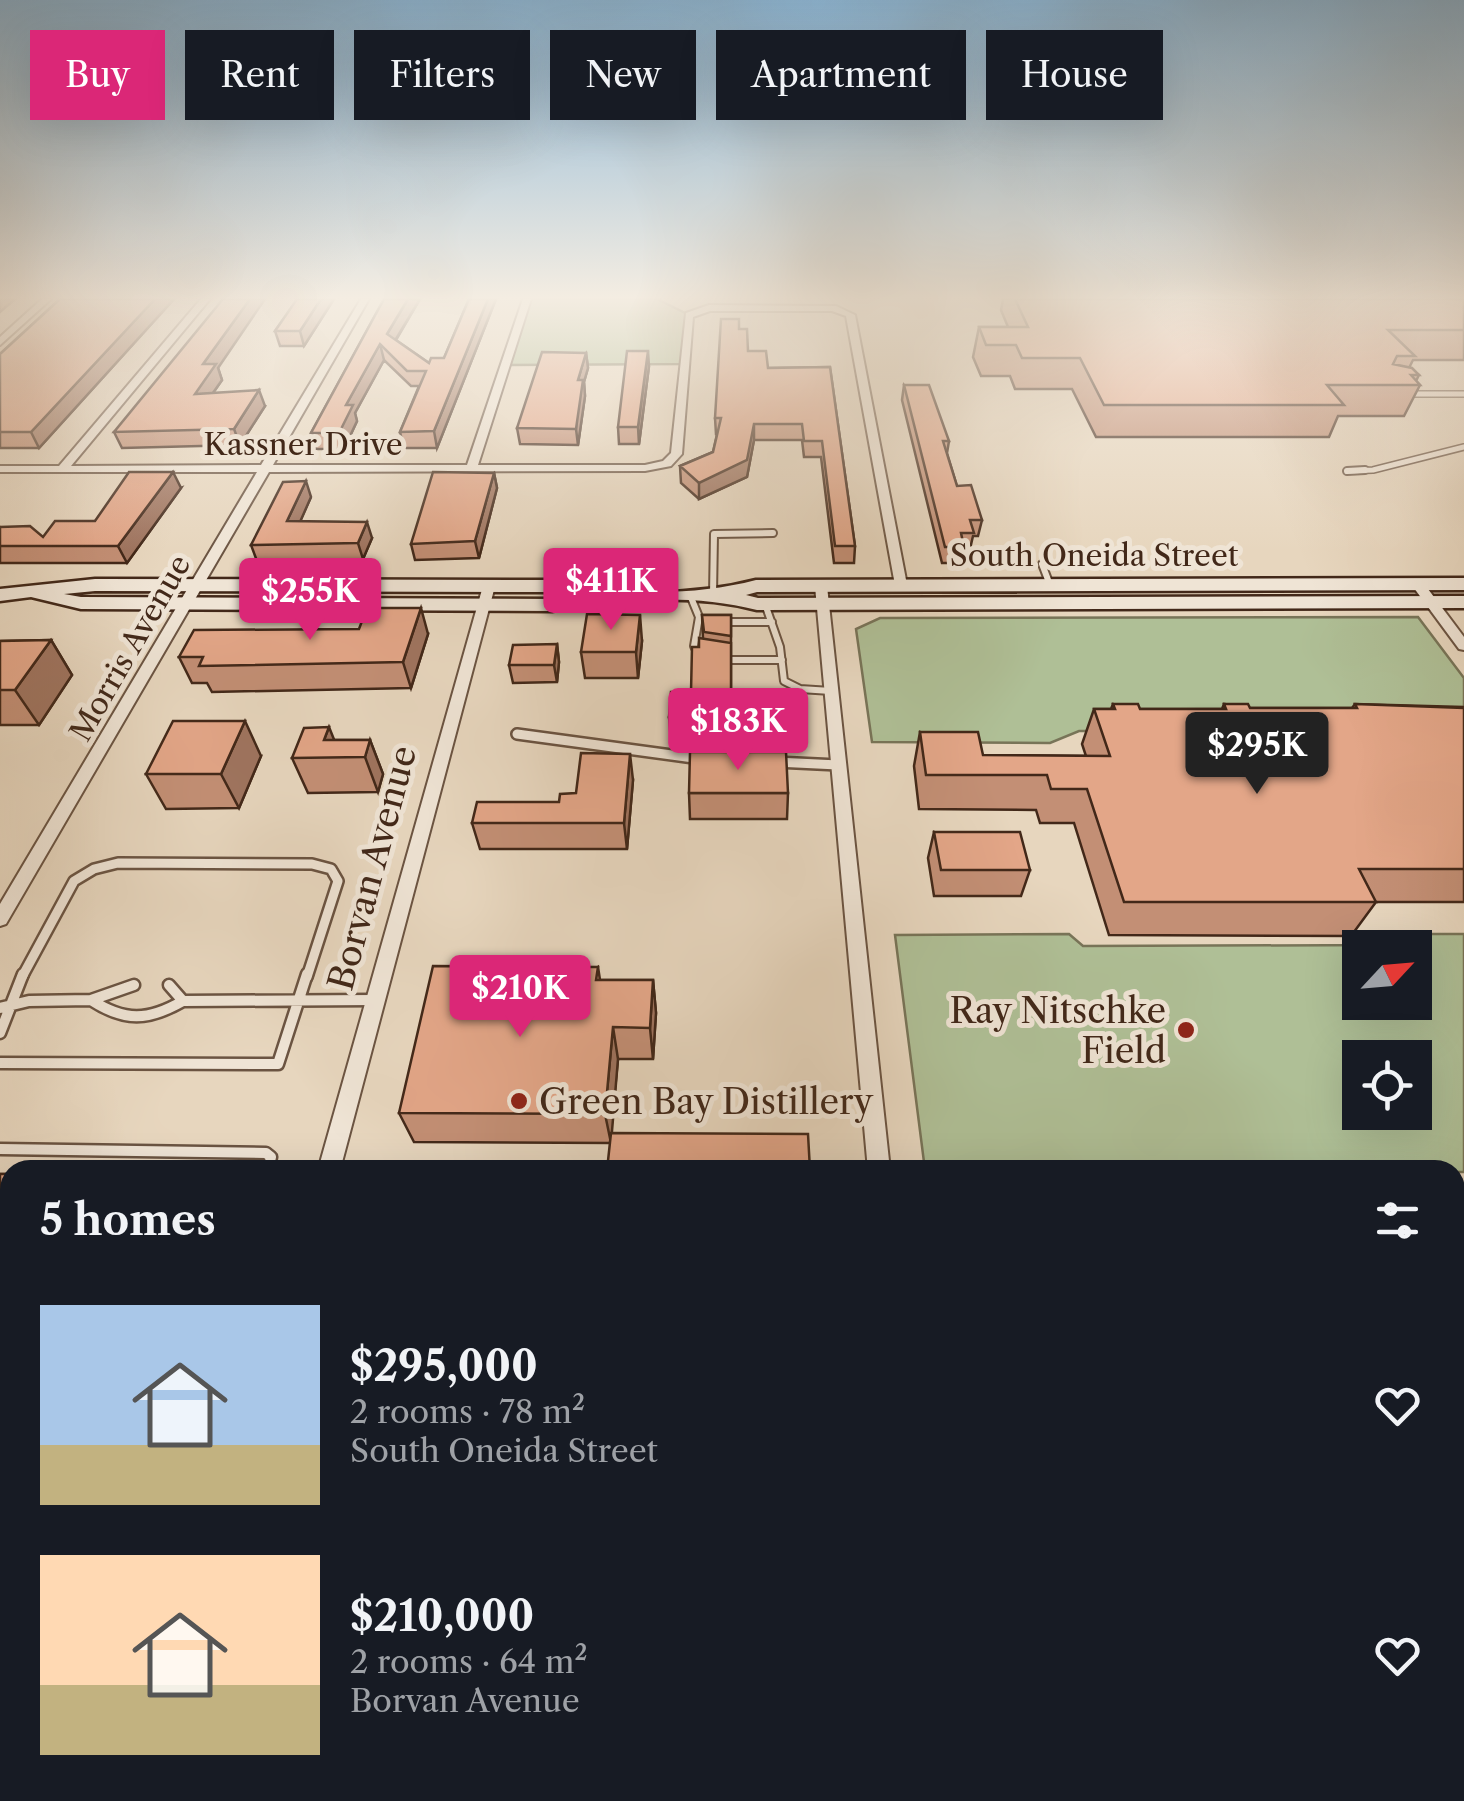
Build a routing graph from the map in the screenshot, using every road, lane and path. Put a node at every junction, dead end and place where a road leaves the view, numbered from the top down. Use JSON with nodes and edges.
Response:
{"nodes":[{"id":1,"x":135,"y":383,"type":"edge"},
{"id":2,"x":316,"y":383,"type":"edge"},
{"id":3,"x":500,"y":383,"type":"edge"},
{"id":4,"x":682,"y":383,"type":"edge"},
{"id":5,"x":862,"y":383,"type":"edge"},
{"id":6,"x":1400,"y":394,"type":"edge"},
{"id":7,"x":1464,"y":394,"type":"edge"},
{"id":8,"x":1464,"y":448,"type":"edge"},
{"id":9,"x":472,"y":468,"type":"junction"},
{"id":10,"x":0,"y":469,"type":"edge"},
{"id":11,"x":62,"y":469,"type":"junction"},
{"id":12,"x":265,"y":469,"type":"junction"},
{"id":13,"x":1347,"y":471,"type":"dead end"},
{"id":14,"x":773,"y":533,"type":"dead end"},
{"id":15,"x":1042,"y":564,"type":"dead end"},
{"id":16,"x":1416,"y":584,"type":"junction"},
{"id":17,"x":1464,"y":584,"type":"edge"},
{"id":18,"x":900,"y":585,"type":"junction"},
{"id":19,"x":1050,"y":585,"type":"junction"},
{"id":20,"x":196,"y":586,"type":"junction"},
{"id":21,"x":38,"y":594,"type":"junction"},
{"id":22,"x":0,"y":595,"type":"edge"},
{"id":23,"x":719,"y":595,"type":"junction"},
{"id":24,"x":822,"y":595,"type":"junction"},
{"id":25,"x":486,"y":596,"type":"junction"},
{"id":26,"x":690,"y":596,"type":"junction"},
{"id":27,"x":1430,"y":602,"type":"junction"},
{"id":28,"x":1464,"y":602,"type":"edge"},
{"id":29,"x":185,"y":604,"type":"junction"},
{"id":30,"x":769,"y":613,"type":"junction"},
{"id":31,"x":696,"y":622,"type":"junction"},
{"id":32,"x":1464,"y":646,"type":"edge"},
{"id":33,"x":782,"y":660,"type":"junction"},
{"id":34,"x":831,"y":691,"type":"junction"},
{"id":35,"x":517,"y":734,"type":"dead end"},
{"id":36,"x":708,"y":760,"type":"edge"},
{"id":37,"x":764,"y":762,"type":"edge"},
{"id":38,"x":838,"y":765,"type":"junction"},
{"id":39,"x":0,"y":920,"type":"edge"},
{"id":40,"x":134,"y":985,"type":"dead end"},
{"id":41,"x":169,"y":985,"type":"dead end"},
{"id":42,"x":91,"y":1000,"type":"junction"},
{"id":43,"x":301,"y":1000,"type":"junction"},
{"id":44,"x":375,"y":1000,"type":"junction"},
{"id":45,"x":182,"y":1001,"type":"junction"},
{"id":46,"x":14,"y":1005,"type":"junction"},
{"id":47,"x":0,"y":1008,"type":"edge"},
{"id":48,"x":0,"y":1034,"type":"edge"},
{"id":49,"x":0,"y":1063,"type":"edge"},
{"id":50,"x":0,"y":1149,"type":"edge"},
{"id":51,"x":270,"y":1160,"type":"edge"},
{"id":52,"x":332,"y":1160,"type":"edge"},
{"id":53,"x":878,"y":1160,"type":"edge"}],
"edges":[{"from":1,"to":11,"type":"street"},
{"from":2,"to":12,"type":"street","name":"Morris Avenue"},
{"from":3,"to":9,"type":"street"},
{"from":4,"to":9,"type":"street","name":"Kassner Drive"},
{"from":5,"to":18,"type":"street","name":"Kassner Drive"},
{"from":6,"to":7,"type":"lane"},
{"from":8,"to":13,"type":"lane"},
{"from":9,"to":12,"type":"street","name":"Kassner Drive"},
{"from":10,"to":11,"type":"street","name":"Kassner Drive"},
{"from":11,"to":12,"type":"street","name":"Kassner Drive"},
{"from":12,"to":20,"type":"street","name":"Morris Avenue"},
{"from":14,"to":23,"type":"lane"},
{"from":15,"to":19,"type":"lane"},
{"from":16,"to":17,"type":"street","name":"South Oneida Street"},
{"from":16,"to":19,"type":"street","name":"South Oneida Street"},
{"from":16,"to":27,"type":"street"},
{"from":18,"to":19,"type":"street","name":"South Oneida Street"},
{"from":18,"to":24,"type":"street","name":"South Oneida Street"},
{"from":20,"to":21,"type":"street","name":"South Oneida Street"},
{"from":20,"to":25,"type":"street","name":"South Oneida Street"},
{"from":20,"to":29,"type":"street","name":"Morris Avenue"},
{"from":21,"to":22,"type":"street","name":"South Oneida Street"},
{"from":21,"to":29,"type":"street","name":"South Oneida Street"},
{"from":23,"to":24,"type":"street","name":"South Oneida Street"},
{"from":23,"to":26,"type":"street","name":"South Oneida Street"},
{"from":23,"to":30,"type":"street","name":"South Oneida Street"},
{"from":24,"to":27,"type":"street","name":"South Oneida Street"},
{"from":24,"to":30,"type":"street","name":"South Oneida Street"},
{"from":24,"to":34,"type":"street"},
{"from":25,"to":26,"type":"street","name":"South Oneida Street"},
{"from":25,"to":29,"type":"street","name":"South Oneida Street"},
{"from":25,"to":44,"type":"street","name":"Borvan Avenue"},
{"from":26,"to":31,"type":"lane"},
{"from":27,"to":28,"type":"street","name":"South Oneida Street"},
{"from":27,"to":32,"type":"street"},
{"from":29,"to":39,"type":"street","name":"Morris Avenue"},
{"from":30,"to":31,"type":"lane"},
{"from":30,"to":33,"type":"lane"},
{"from":31,"to":33,"type":"lane"},
{"from":33,"to":34,"type":"lane"},
{"from":34,"to":38,"type":"street"},
{"from":35,"to":36,"type":"lane"},
{"from":37,"to":38,"type":"lane"},
{"from":38,"to":53,"type":"street"},
{"from":40,"to":42,"type":"lane"},
{"from":41,"to":45,"type":"lane"},
{"from":42,"to":45,"type":"lane"},
{"from":42,"to":46,"type":"lane"},
{"from":43,"to":44,"type":"lane"},
{"from":43,"to":45,"type":"lane"},
{"from":43,"to":46,"type":"lane"},
{"from":43,"to":49,"type":"lane"},
{"from":44,"to":52,"type":"street","name":"Borvan Avenue"},
{"from":46,"to":47,"type":"lane"},
{"from":46,"to":48,"type":"lane"},
{"from":50,"to":51,"type":"lane"}]}
